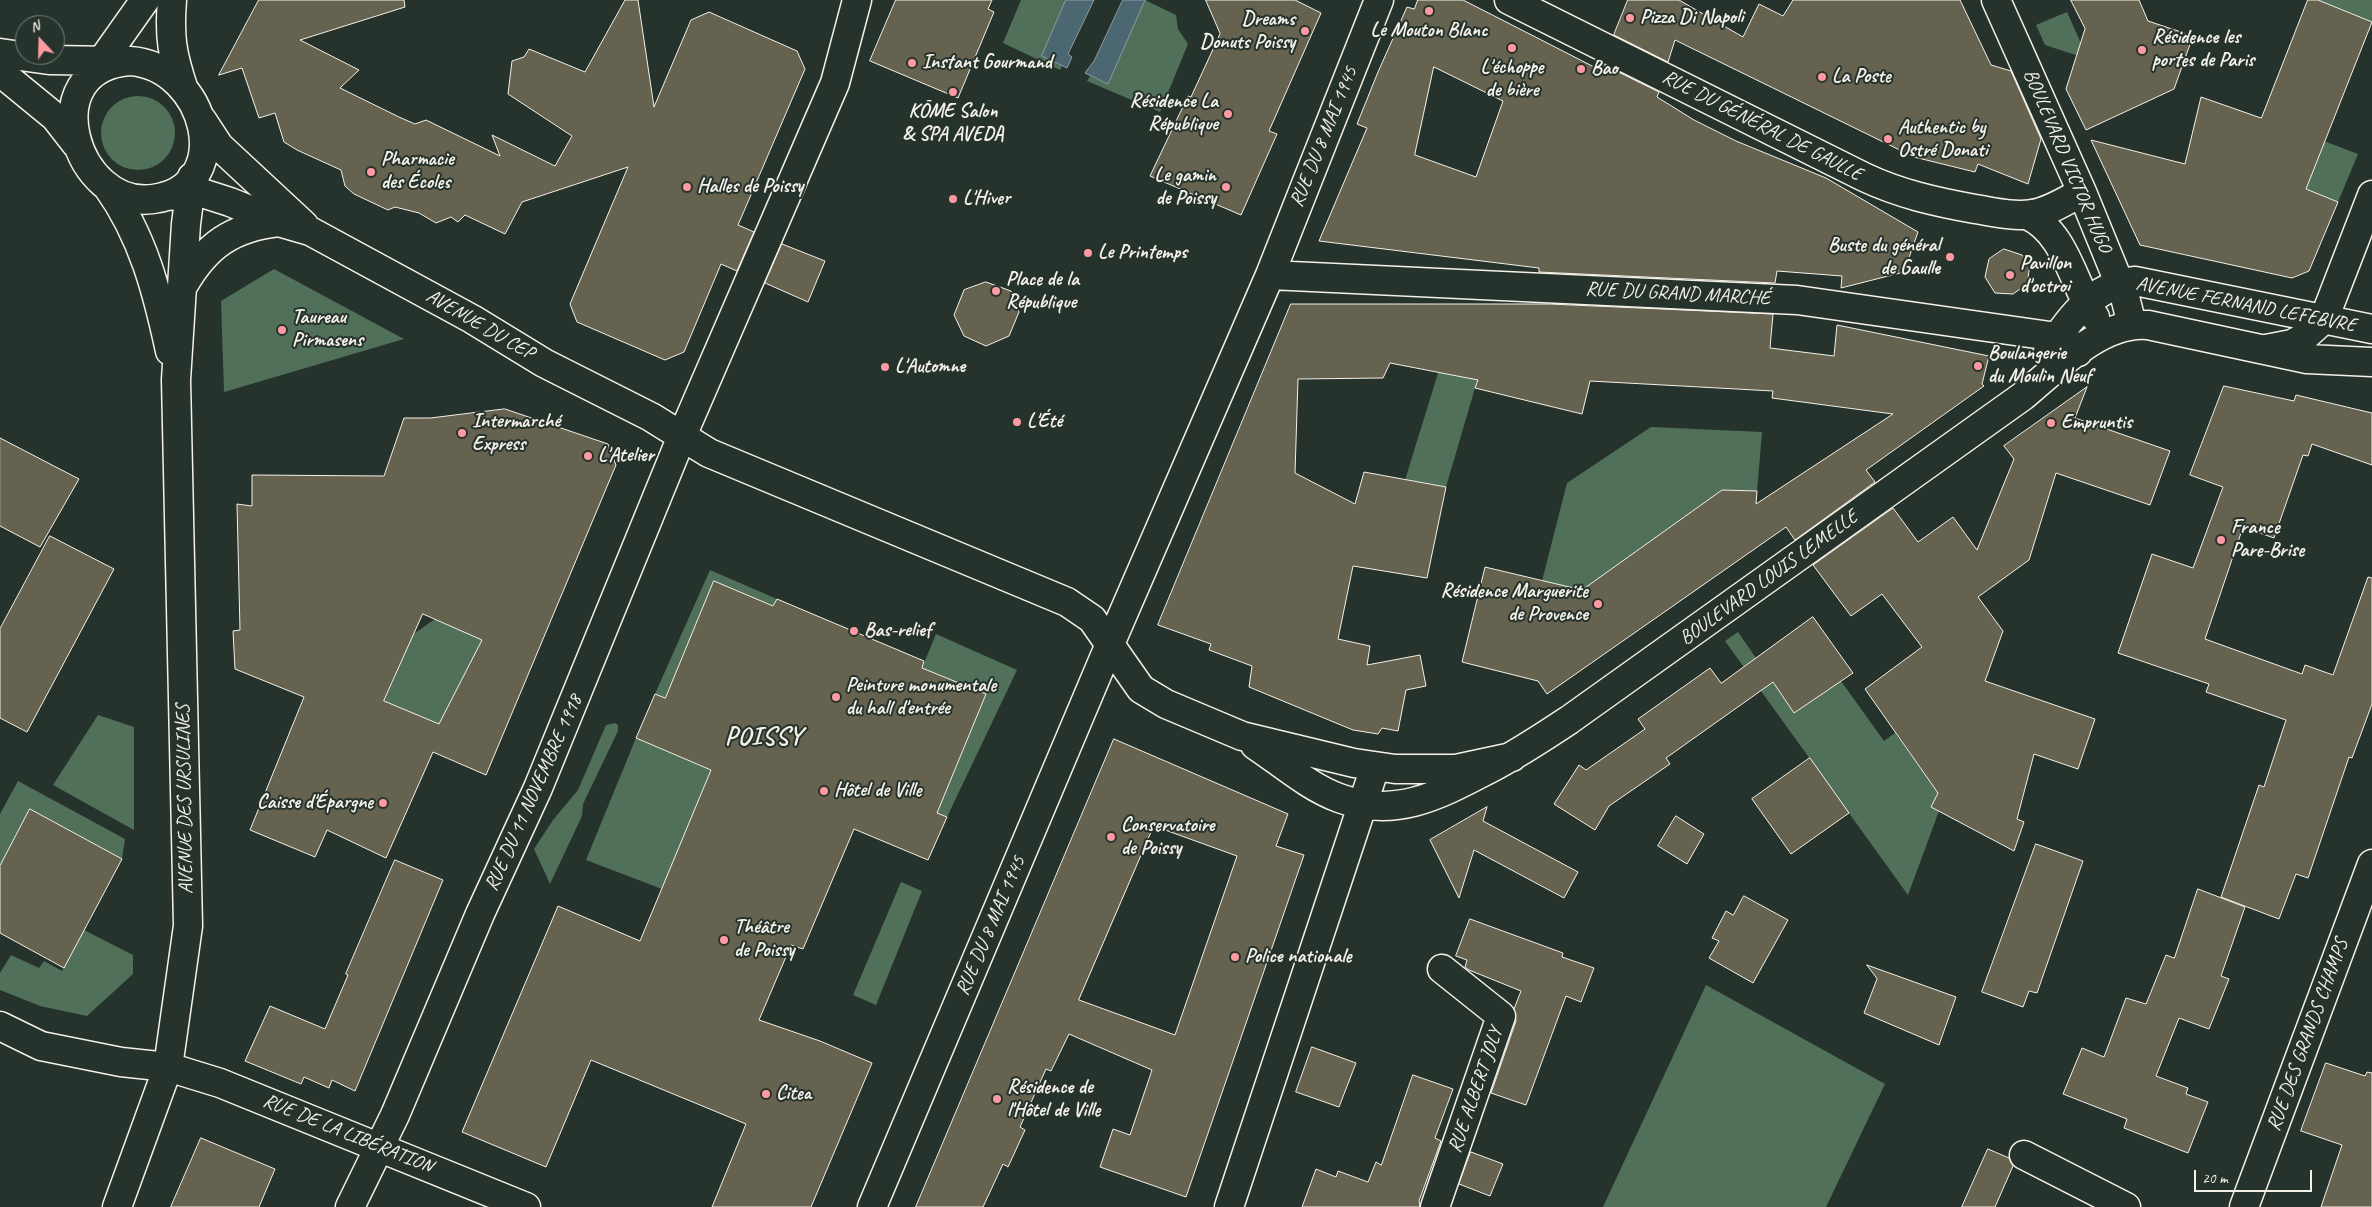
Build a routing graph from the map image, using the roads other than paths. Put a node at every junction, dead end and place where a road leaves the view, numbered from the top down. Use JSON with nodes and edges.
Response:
{"nodes":[{"id":1,"x":145,"y":0,"type":"edge"},
{"id":2,"x":172,"y":0,"type":"edge"},
{"id":3,"x":857,"y":0,"type":"edge"},
{"id":4,"x":1379,"y":0,"type":"edge"},
{"id":5,"x":1509,"y":0,"type":"edge"},
{"id":6,"x":1996,"y":0,"type":"edge"},
{"id":7,"x":0,"y":53,"type":"edge"},
{"id":8,"x":102,"y":61,"type":"junction"},
{"id":9,"x":130,"y":61,"type":"junction"},
{"id":10,"x":0,"y":72,"type":"edge"},
{"id":11,"x":86,"y":84,"type":"junction"},
{"id":12,"x":184,"y":91,"type":"junction"},
{"id":13,"x":201,"y":119,"type":"junction"},
{"id":14,"x":79,"y":148,"type":"junction"},
{"id":15,"x":107,"y":186,"type":"junction"},
{"id":16,"x":183,"y":188,"type":"junction"},
{"id":17,"x":2082,"y":192,"type":"junction"},
{"id":18,"x":2372,"y":195,"type":"edge"},
{"id":19,"x":2027,"y":215,"type":"junction"},
{"id":20,"x":279,"y":222,"type":"junction"},
{"id":21,"x":310,"y":231,"type":"junction"},
{"id":22,"x":1270,"y":275,"type":"junction"},
{"id":23,"x":2120,"y":284,"type":"junction"},
{"id":24,"x":183,"y":286,"type":"junction"},
{"id":25,"x":2086,"y":302,"type":"junction"},
{"id":26,"x":2324,"y":319,"type":"junction"},
{"id":27,"x":2124,"y":328,"type":"junction"},
{"id":28,"x":2372,"y":329,"type":"edge"},
{"id":29,"x":2067,"y":344,"type":"junction"},
{"id":30,"x":2257,"y":349,"type":"junction"},
{"id":31,"x":2368,"y":361,"type":"edge"},
{"id":32,"x":176,"y":380,"type":"junction"},
{"id":33,"x":682,"y":436,"type":"junction"},
{"id":34,"x":1110,"y":644,"type":"junction"},
{"id":35,"x":1242,"y":736,"type":"junction"},
{"id":36,"x":1512,"y":757,"type":"junction"},
{"id":37,"x":1375,"y":767,"type":"junction"},
{"id":38,"x":1363,"y":805,"type":"junction"},
{"id":39,"x":2372,"y":864,"type":"edge"},
{"id":40,"x":1442,"y":969,"type":"dead end"},
{"id":41,"x":0,"y":1026,"type":"edge"},
{"id":42,"x":168,"y":1068,"type":"junction"},
{"id":43,"x":379,"y":1146,"type":"junction"},
{"id":44,"x":2024,"y":1155,"type":"dead end"},
{"id":45,"x":117,"y":1207,"type":"edge"},
{"id":46,"x":350,"y":1207,"type":"edge"},
{"id":47,"x":526,"y":1207,"type":"edge"},
{"id":48,"x":872,"y":1207,"type":"edge"},
{"id":49,"x":1229,"y":1207,"type":"edge"},
{"id":50,"x":1435,"y":1207,"type":"edge"},
{"id":51,"x":2126,"y":1207,"type":"edge"},
{"id":52,"x":2244,"y":1207,"type":"edge"}],
"edges":[{"from":1,"to":8,"type":"street"},
{"from":2,"to":12,"type":"street"},
{"from":3,"to":33,"type":"street"},
{"from":4,"to":22,"type":"street","name":"RUE DU 8 MAI 1945"},
{"from":5,"to":19,"type":"street","name":"RUE DU GÉNÉRAL DE GAULLE"},
{"from":6,"to":17,"type":"street","name":"BOULEVARD VICTOR HUGO"},
{"from":7,"to":8,"type":"street"},
{"from":8,"to":9,"type":"street"},
{"from":8,"to":11,"type":"street"},
{"from":9,"to":11,"type":"street"},
{"from":9,"to":12,"type":"street"},
{"from":10,"to":14,"type":"street"},
{"from":11,"to":14,"type":"street"},
{"from":12,"to":13,"type":"street"},
{"from":13,"to":16,"type":"street"},
{"from":13,"to":21,"type":"street","name":"AVENUE DU CEP"},
{"from":14,"to":15,"type":"street"},
{"from":15,"to":16,"type":"street"},
{"from":15,"to":32,"type":"street","name":"AVENUE DES URSULINES"},
{"from":16,"to":20,"type":"street","name":"AVENUE DU CEP"},
{"from":16,"to":24,"type":"street","name":"AVENUE DES URSULINES"},
{"from":17,"to":19,"type":"street","name":"RUE DU GÉNÉRAL DE GAULLE"},
{"from":17,"to":23,"type":"street","name":"BOULEVARD VICTOR HUGO"},
{"from":18,"to":26,"type":"street"},
{"from":19,"to":25,"type":"street"},
{"from":20,"to":21,"type":"street","name":"AVENUE DU CEP"},
{"from":20,"to":24,"type":"street"},
{"from":21,"to":33,"type":"street","name":"AVENUE DU CEP"},
{"from":22,"to":29,"type":"street","name":"RUE DU GRAND MARCHÉ"},
{"from":22,"to":34,"type":"street"},
{"from":23,"to":25,"type":"street","name":"BOULEVARD LOUIS LEMELLE"},
{"from":23,"to":26,"type":"street","name":"AVENUE FERNAND LEFEBVRE"},
{"from":23,"to":27,"type":"street","name":"BOULEVARD VICTOR HUGO"},
{"from":24,"to":32,"type":"street","name":"AVENUE DES URSULINES"},
{"from":25,"to":27,"type":"street"},
{"from":25,"to":29,"type":"street","name":"BOULEVARD LOUIS LEMELLE"},
{"from":26,"to":28,"type":"street","name":"AVENUE FERNAND LEFEBVRE"},
{"from":26,"to":30,"type":"street"},
{"from":26,"to":31,"type":"street"},
{"from":27,"to":29,"type":"street","name":"BOULEVARD LOUIS LEMELLE"},
{"from":27,"to":30,"type":"street","name":"AVENUE FERNAND LEFEBVRE"},
{"from":29,"to":36,"type":"street","name":"BOULEVARD LOUIS LEMELLE"},
{"from":30,"to":31,"type":"street","name":"AVENUE FERNAND LEFEBVRE"},
{"from":32,"to":42,"type":"street","name":"AVENUE DES URSULINES"},
{"from":33,"to":34,"type":"street"},
{"from":33,"to":43,"type":"street","name":"RUE DU 11 NOVEMBRE 1918"},
{"from":34,"to":35,"type":"street"},
{"from":34,"to":48,"type":"street","name":"RUE DU 8 MAI 1945"},
{"from":35,"to":37,"type":"street"},
{"from":35,"to":38,"type":"street"},
{"from":36,"to":37,"type":"street","name":"BOULEVARD LOUIS LEMELLE"},
{"from":36,"to":38,"type":"street","name":"BOULEVARD LOUIS LEMELLE"},
{"from":37,"to":38,"type":"street"},
{"from":38,"to":49,"type":"street"},
{"from":39,"to":52,"type":"street","name":"RUE DES GRANDS CHAMPS"},
{"from":40,"to":50,"type":"street","name":"RUE ALBERT JOLY"},
{"from":41,"to":42,"type":"street","name":"RUE DE LA LIBÉRATION"},
{"from":42,"to":43,"type":"street","name":"RUE DE LA LIBÉRATION"},
{"from":42,"to":45,"type":"street","name":"AVENUE DES URSULINES"},
{"from":43,"to":46,"type":"street","name":"RUE DU 11 NOVEMBRE 1918"},
{"from":43,"to":47,"type":"street","name":"RUE DE LA LIBÉRATION"},
{"from":44,"to":51,"type":"street"}]}
